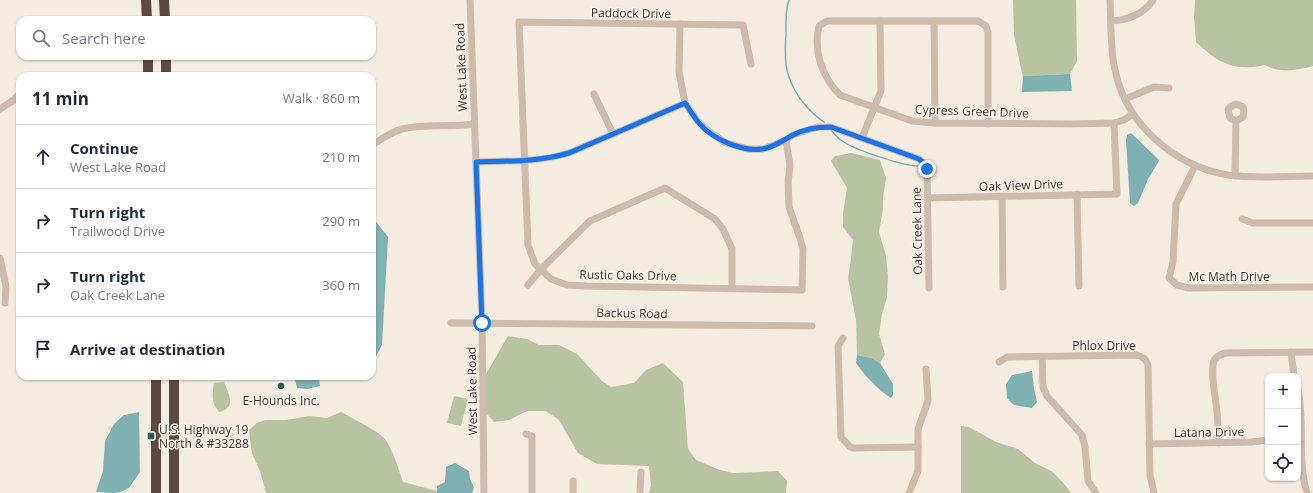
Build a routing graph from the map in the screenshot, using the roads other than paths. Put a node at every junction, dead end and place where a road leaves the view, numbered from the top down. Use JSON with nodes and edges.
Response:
{"nodes":[{"id":1,"x":146,"y":0,"type":"edge"},
{"id":2,"x":164,"y":0,"type":"edge"},
{"id":3,"x":470,"y":0,"type":"edge"},
{"id":4,"x":1110,"y":0,"type":"edge"},
{"id":5,"x":1153,"y":0,"type":"edge"},
{"id":6,"x":147,"y":16,"type":"edge"},
{"id":7,"x":165,"y":16,"type":"edge"},
{"id":8,"x":880,"y":21,"type":"junction"},
{"id":9,"x":934,"y":21,"type":"junction"},
{"id":10,"x":1111,"y":21,"type":"junction"},
{"id":11,"x":519,"y":22,"type":"joint"},
{"id":12,"x":680,"y":24,"type":"junction"},
{"id":13,"x":166,"y":60,"type":"edge"},
{"id":14,"x":751,"y":64,"type":"dead end"},
{"id":15,"x":166,"y":72,"type":"edge"},
{"id":16,"x":1169,"y":88,"type":"dead end"},
{"id":17,"x":594,"y":94,"type":"dead end"},
{"id":18,"x":16,"y":98,"type":"edge"},
{"id":19,"x":1125,"y":99,"type":"junction"},
{"id":20,"x":685,"y":103,"type":"junction"},
{"id":21,"x":874,"y":107,"type":"junction"},
{"id":22,"x":0,"y":109,"type":"edge"},
{"id":23,"x":1133,"y":114,"type":"junction"},
{"id":24,"x":1236,"y":121,"type":"dead end"},
{"id":25,"x":935,"y":123,"type":"junction"},
{"id":26,"x":1114,"y":123,"type":"junction"},
{"id":27,"x":474,"y":124,"type":"junction"},
{"id":28,"x":988,"y":124,"type":"junction"},
{"id":29,"x":613,"y":134,"type":"junction"},
{"id":30,"x":862,"y":138,"type":"junction"},
{"id":31,"x":786,"y":140,"type":"junction"},
{"id":32,"x":376,"y":143,"type":"edge"},
{"id":33,"x":523,"y":160,"type":"junction"},
{"id":34,"x":476,"y":162,"type":"junction"},
{"id":35,"x":1195,"y":166,"type":"junction"},
{"id":36,"x":1235,"y":176,"type":"junction"},
{"id":37,"x":1313,"y":176,"type":"edge"},
{"id":38,"x":1076,"y":194,"type":"junction"},
{"id":39,"x":1002,"y":197,"type":"junction"},
{"id":40,"x":927,"y":198,"type":"junction"},
{"id":41,"x":1242,"y":219,"type":"dead end"},
{"id":42,"x":1313,"y":223,"type":"edge"},
{"id":43,"x":0,"y":258,"type":"edge"},
{"id":44,"x":541,"y":269,"type":"junction"},
{"id":45,"x":528,"y":285,"type":"dead end"},
{"id":46,"x":1079,"y":286,"type":"dead end"},
{"id":47,"x":1003,"y":287,"type":"dead end"},
{"id":48,"x":1313,"y":287,"type":"edge"},
{"id":49,"x":732,"y":288,"type":"junction"},
{"id":50,"x":929,"y":288,"type":"dead end"},
{"id":51,"x":5,"y":303,"type":"dead end"},
{"id":52,"x":451,"y":323,"type":"dead end"},
{"id":53,"x":482,"y":323,"type":"junction"},
{"id":54,"x":812,"y":326,"type":"dead end"},
{"id":55,"x":843,"y":338,"type":"dead end"},
{"id":56,"x":1291,"y":352,"type":"junction"},
{"id":57,"x":1313,"y":352,"type":"edge"},
{"id":58,"x":1042,"y":357,"type":"junction"},
{"id":59,"x":999,"y":362,"type":"dead end"},
{"id":60,"x":926,"y":369,"type":"dead end"},
{"id":61,"x":1294,"y":373,"type":"edge"},
{"id":62,"x":156,"y":380,"type":"edge"},
{"id":63,"x":174,"y":380,"type":"edge"},
{"id":64,"x":526,"y":434,"type":"dead end"},
{"id":65,"x":1265,"y":440,"type":"edge"},
{"id":66,"x":1219,"y":443,"type":"junction"},
{"id":67,"x":1149,"y":444,"type":"junction"},
{"id":68,"x":1301,"y":445,"type":"edge"},
{"id":69,"x":918,"y":447,"type":"junction"},
{"id":70,"x":641,"y":472,"type":"dead end"},
{"id":71,"x":572,"y":481,"type":"dead end"},
{"id":72,"x":156,"y":493,"type":"edge"},
{"id":73,"x":174,"y":493,"type":"edge"},
{"id":74,"x":484,"y":493,"type":"edge"},
{"id":75,"x":532,"y":493,"type":"edge"},
{"id":76,"x":573,"y":493,"type":"edge"},
{"id":77,"x":640,"y":493,"type":"edge"},
{"id":78,"x":909,"y":493,"type":"edge"},
{"id":79,"x":1096,"y":493,"type":"edge"},
{"id":80,"x":1154,"y":493,"type":"edge"},
{"id":81,"x":1308,"y":493,"type":"edge"}],
"edges":[{"from":1,"to":6,"type":"highway"},
{"from":2,"to":7,"type":"highway"},
{"from":3,"to":27,"type":"street","name":"West Lake Road"},
{"from":4,"to":10,"type":"street"},
{"from":5,"to":10,"type":"street"},
{"from":8,"to":9,"type":"street"},
{"from":8,"to":21,"type":"street"},
{"from":8,"to":21,"type":"street","name":"Cypress Green Drive"},
{"from":9,"to":25,"type":"street"},
{"from":9,"to":28,"type":"street"},
{"from":10,"to":19,"type":"street"},
{"from":11,"to":12,"type":"street","name":"Paddock Drive"},
{"from":11,"to":33,"type":"street","name":"Rustic Oaks Drive"},
{"from":12,"to":14,"type":"street","name":"Paddock Drive"},
{"from":12,"to":20,"type":"street","name":"Oak Creek Lane"},
{"from":13,"to":15,"type":"highway"},
{"from":16,"to":19,"type":"street"},
{"from":17,"to":29,"type":"street"},
{"from":18,"to":22,"type":"street"},
{"from":19,"to":23,"type":"street"},
{"from":20,"to":29,"type":"street"},
{"from":20,"to":31,"type":"street","name":"Oak Creek Lane"},
{"from":21,"to":25,"type":"street","name":"Cypress Green Drive"},
{"from":21,"to":30,"type":"street"},
{"from":23,"to":26,"type":"street","name":"Cypress Green Drive"},
{"from":23,"to":35,"type":"street"},
{"from":24,"to":36,"type":"street"},
{"from":25,"to":28,"type":"street","name":"Cypress Green Drive"},
{"from":26,"to":28,"type":"street","name":"Cypress Green Drive"},
{"from":26,"to":38,"type":"street","name":"Oak View Drive"},
{"from":27,"to":32,"type":"street"},
{"from":27,"to":34,"type":"street","name":"West Lake Road"},
{"from":29,"to":33,"type":"street"},
{"from":30,"to":31,"type":"street","name":"Oak Creek Lane"},
{"from":30,"to":40,"type":"street","name":"Oak Creek Lane"},
{"from":31,"to":49,"type":"street","name":"Rustic Oaks Drive"},
{"from":33,"to":34,"type":"street"},
{"from":33,"to":44,"type":"street","name":"Rustic Oaks Drive"},
{"from":34,"to":53,"type":"street","name":"West Lake Road"},
{"from":35,"to":36,"type":"street"},
{"from":35,"to":48,"type":"street","name":"Mc Math Drive"},
{"from":36,"to":37,"type":"street"},
{"from":38,"to":39,"type":"street","name":"Oak View Drive"},
{"from":38,"to":46,"type":"street"},
{"from":39,"to":40,"type":"street","name":"Oak View Drive"},
{"from":39,"to":47,"type":"street"},
{"from":40,"to":50,"type":"street","name":"Oak Creek Lane"},
{"from":41,"to":42,"type":"street"},
{"from":43,"to":51,"type":"street"},
{"from":44,"to":45,"type":"street"},
{"from":44,"to":49,"type":"street","name":"Rustic Oaks Drive"},
{"from":44,"to":49,"type":"street"},
{"from":52,"to":53,"type":"street","name":"Backus Road"},
{"from":53,"to":54,"type":"street","name":"Backus Road"},
{"from":53,"to":74,"type":"street","name":"West Lake Road"},
{"from":55,"to":69,"type":"street"},
{"from":56,"to":57,"type":"street"},
{"from":56,"to":61,"type":"street"},
{"from":56,"to":66,"type":"street"},
{"from":58,"to":59,"type":"street","name":"Phlox Drive"},
{"from":58,"to":67,"type":"street","name":"Phlox Drive"},
{"from":58,"to":79,"type":"street"},
{"from":60,"to":69,"type":"street"},
{"from":62,"to":72,"type":"highway"},
{"from":63,"to":73,"type":"highway"},
{"from":64,"to":75,"type":"street"},
{"from":65,"to":66,"type":"street","name":"Latana Drive"},
{"from":66,"to":67,"type":"street","name":"Latana Drive"},
{"from":67,"to":80,"type":"street","name":"Phlox Drive"},
{"from":68,"to":81,"type":"street"},
{"from":69,"to":78,"type":"street"},
{"from":70,"to":77,"type":"street"},
{"from":71,"to":76,"type":"street"}]}
